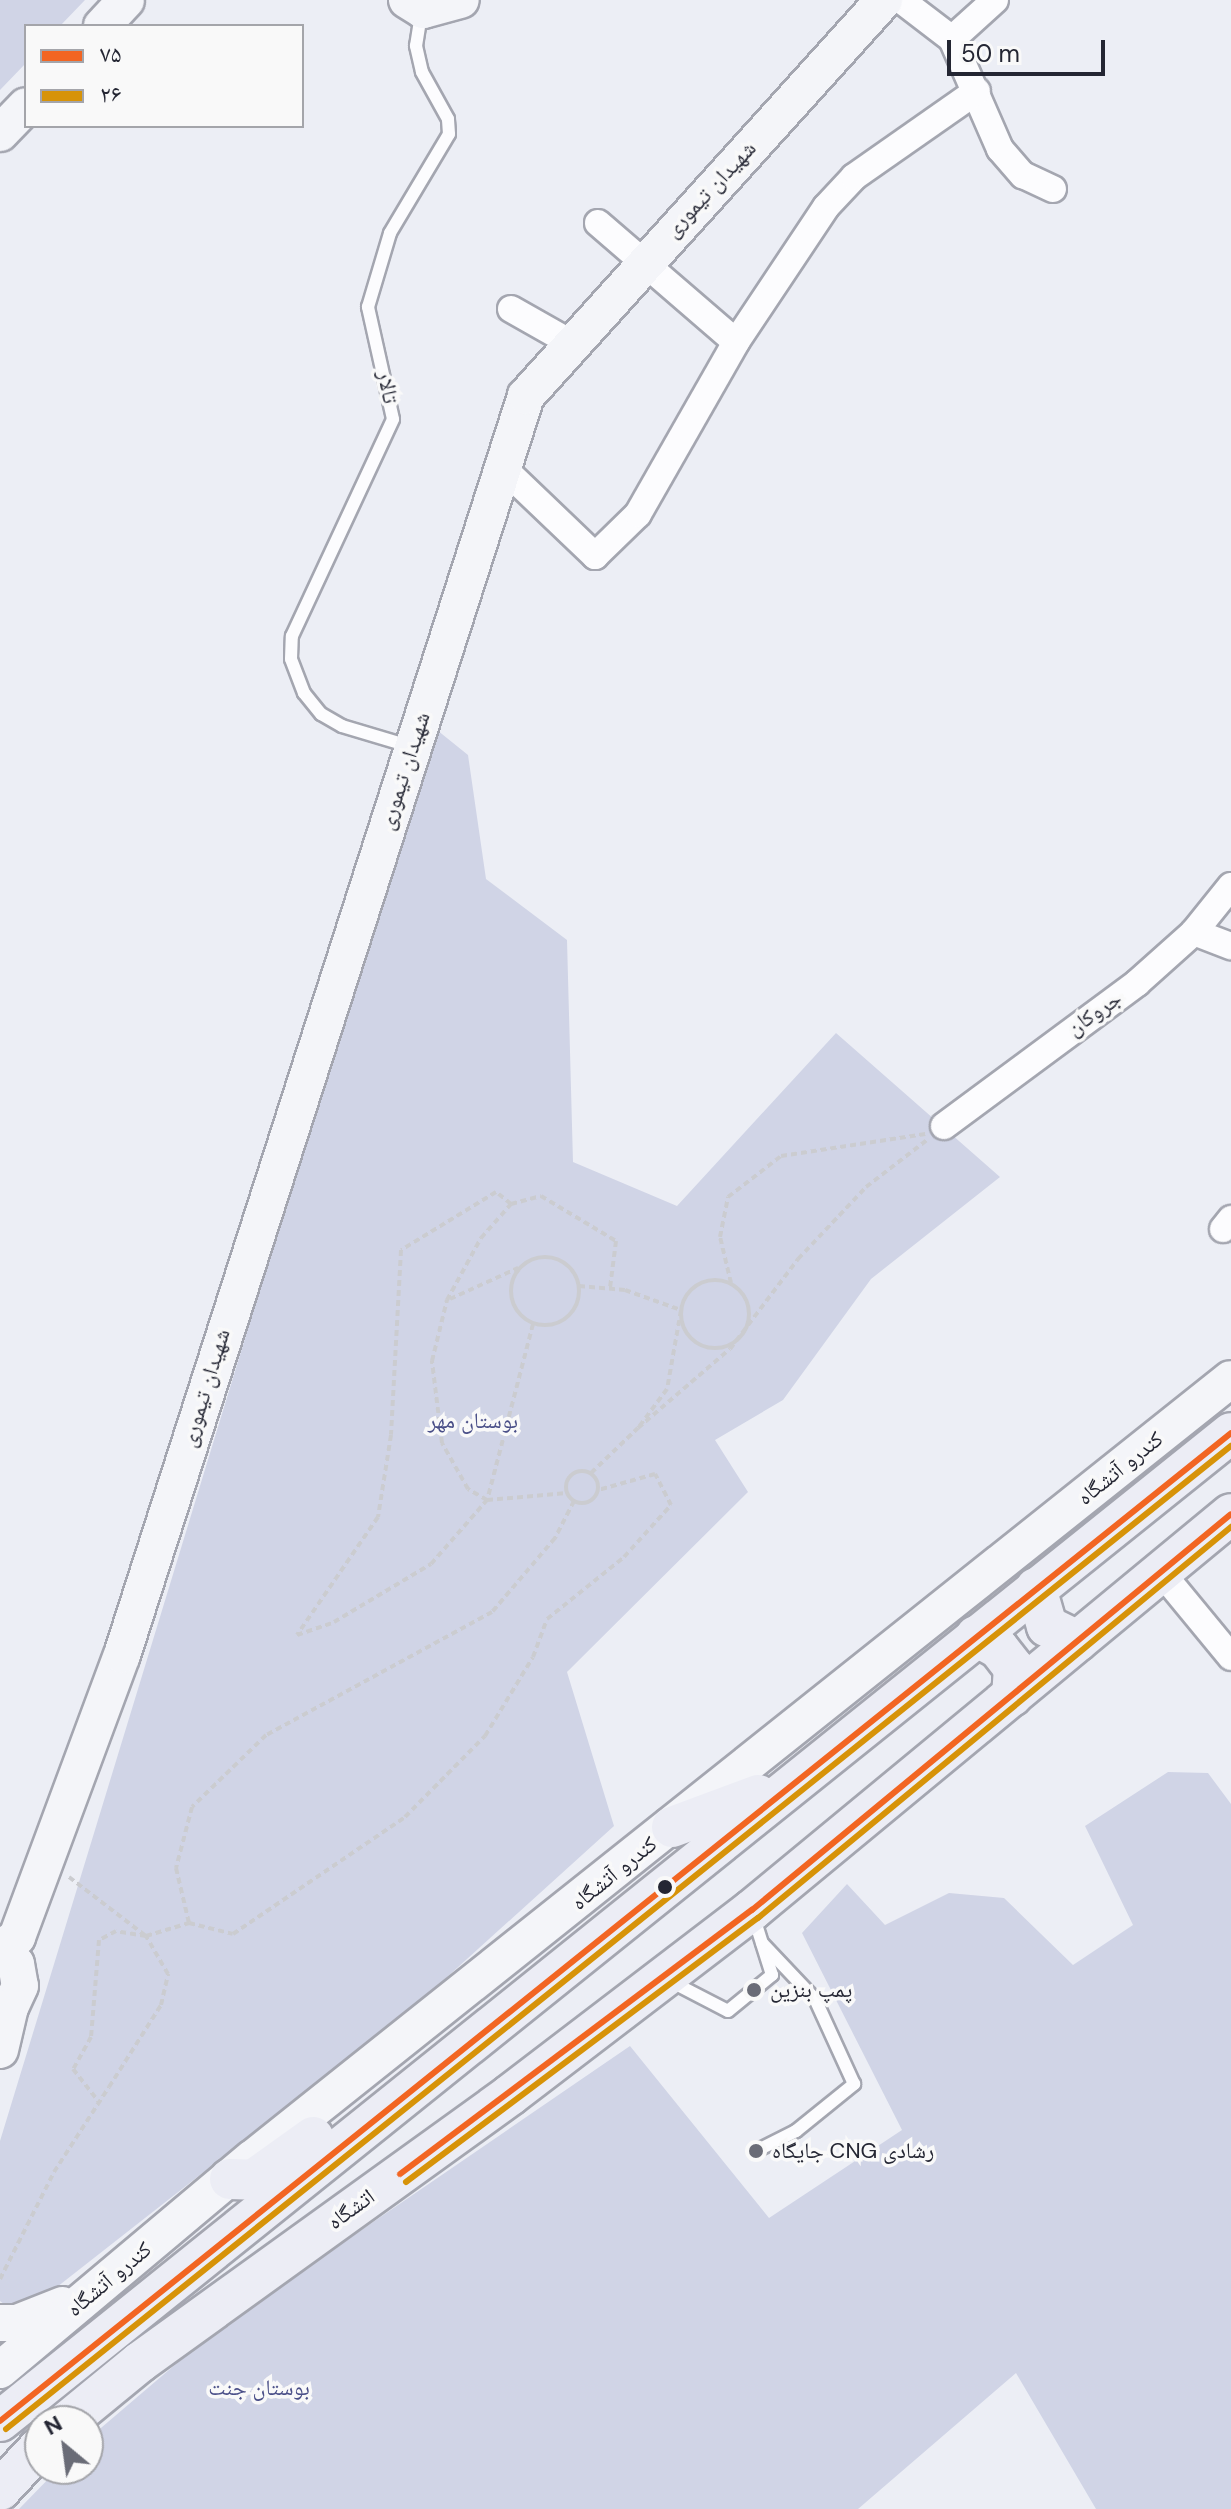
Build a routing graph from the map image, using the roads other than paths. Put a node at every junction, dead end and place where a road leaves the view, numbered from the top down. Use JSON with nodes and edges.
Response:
{"nodes":[{"id":1,"x":126,"y":0,"type":"edge"},
{"id":2,"x":461,"y":0,"type":"edge"},
{"id":3,"x":884,"y":0,"type":"edge"},
{"id":4,"x":901,"y":0,"type":"edge"},
{"id":5,"x":995,"y":0,"type":"edge"},
{"id":6,"x":415,"y":5,"type":"edge"},
{"id":7,"x":104,"y":24,"type":"edge"},
{"id":8,"x":952,"y":39,"type":"junction"},
{"id":9,"x":977,"y":91,"type":"junction"},
{"id":10,"x":24,"y":108,"type":"edge"},
{"id":11,"x":0,"y":133,"type":"edge"},
{"id":12,"x":1053,"y":189,"type":"dead end"},
{"id":13,"x":598,"y":223,"type":"dead end"},
{"id":14,"x":643,"y":261,"type":"junction"},
{"id":15,"x":511,"y":309,"type":"dead end"},
{"id":16,"x":736,"y":342,"type":"junction"},
{"id":17,"x":571,"y":343,"type":"junction"},
{"id":18,"x":502,"y":467,"type":"junction"},
{"id":19,"x":412,"y":747,"type":"junction"},
{"id":20,"x":1231,"y":886,"type":"edge"},
{"id":21,"x":1194,"y":932,"type":"junction"},
{"id":22,"x":1231,"y":946,"type":"edge"},
{"id":23,"x":944,"y":1126,"type":"road end"},
{"id":24,"x":1231,"y":1379,"type":"edge"},
{"id":25,"x":1231,"y":1433,"type":"edge"},
{"id":26,"x":1231,"y":1514,"type":"edge"},
{"id":27,"x":1161,"y":1572,"type":"junction"},
{"id":28,"x":1036,"y":1588,"type":"junction"},
{"id":29,"x":976,"y":1636,"type":"junction"},
{"id":30,"x":1078,"y":1641,"type":"junction"},
{"id":31,"x":122,"y":1655,"type":"junction"},
{"id":32,"x":1231,"y":1657,"type":"edge"},
{"id":33,"x":1012,"y":1696,"type":"junction"},
{"id":34,"x":791,"y":1783,"type":"junction"},
{"id":35,"x":672,"y":1827,"type":"junction"},
{"id":36,"x":757,"y":1926,"type":"junction"},
{"id":37,"x":608,"y":1936,"type":"junction"},
{"id":38,"x":663,"y":1978,"type":"junction"},
{"id":39,"x":6,"y":1979,"type":"edge"},
{"id":40,"x":0,"y":2050,"type":"edge"},
{"id":41,"x":756,"y":2151,"type":"dead end"},
{"id":42,"x":230,"y":2179,"type":"junction"},
{"id":43,"x":97,"y":2289,"type":"junction"},
{"id":44,"x":0,"y":2323,"type":"edge"},
{"id":45,"x":0,"y":2370,"type":"edge"},
{"id":46,"x":88,"y":2405,"type":"edge"},
{"id":47,"x":0,"y":2421,"type":"edge"},
{"id":48,"x":24,"y":2464,"type":"edge"},
{"id":49,"x":0,"y":2490,"type":"edge"}],
"edges":[{"from":1,"to":7,"type":"main road"},
{"from":2,"to":6,"type":"main road"},
{"from":3,"to":14,"type":"main road","name":"شهیدان تیموری"},
{"from":4,"to":8,"type":"street"},
{"from":5,"to":8,"type":"street"},
{"from":6,"to":19,"type":"lane","name":"تالار"},
{"from":8,"to":9,"type":"street"},
{"from":9,"to":12,"type":"street"},
{"from":9,"to":16,"type":"street"},
{"from":10,"to":11,"type":"main road"},
{"from":13,"to":14,"type":"street"},
{"from":14,"to":16,"type":"street"},
{"from":14,"to":17,"type":"main road","name":"شهیدان تیموری"},
{"from":15,"to":17,"type":"street"},
{"from":16,"to":18,"type":"street"},
{"from":17,"to":18,"type":"main road","name":"شهیدان تیموری"},
{"from":18,"to":19,"type":"main road","name":"شهیدان تیموری"},
{"from":19,"to":31,"type":"main road","name":"شهیدان تیموری"},
{"from":20,"to":21,"type":"street","name":"جروکان"},
{"from":21,"to":22,"type":"street"},
{"from":21,"to":23,"type":"street","name":"جروکان"},
{"from":24,"to":35,"type":"main road","name":"کندرو آتشگاه"},
{"from":25,"to":28,"type":"main road"},
{"from":26,"to":27,"type":"main road","name":"اتشگاه"},
{"from":27,"to":30,"type":"main road","name":"اتشگاه"},
{"from":27,"to":32,"type":"street"},
{"from":28,"to":29,"type":"main road"},
{"from":28,"to":30,"type":"main road"},
{"from":29,"to":33,"type":"main road"},
{"from":29,"to":34,"type":"main road"},
{"from":30,"to":33,"type":"main road","name":"اتشگاه"},
{"from":31,"to":39,"type":"main road","name":"شهیدان تیموری"},
{"from":31,"to":39,"type":"main road","name":"شهیدان تیموری"},
{"from":33,"to":36,"type":"main road","name":"اتشگاه"},
{"from":34,"to":35,"type":"main road"},
{"from":34,"to":37,"type":"main road"},
{"from":35,"to":42,"type":"main road","name":"کندرو آتشگاه"},
{"from":36,"to":38,"type":"main road","name":"اتشگاه"},
{"from":36,"to":38,"type":"lane"},
{"from":36,"to":41,"type":"lane"},
{"from":37,"to":42,"type":"main road"},
{"from":37,"to":47,"type":"main road"},
{"from":38,"to":46,"type":"main road","name":"اتشگاه"},
{"from":39,"to":40,"type":"main road","name":"شهیدان تیموری"},
{"from":42,"to":43,"type":"main road","name":"کندرو آتشگاه"},
{"from":43,"to":44,"type":"main road"},
{"from":43,"to":45,"type":"main road","name":"کندرو آتشگاه"},
{"from":48,"to":49,"type":"main road"}]}
